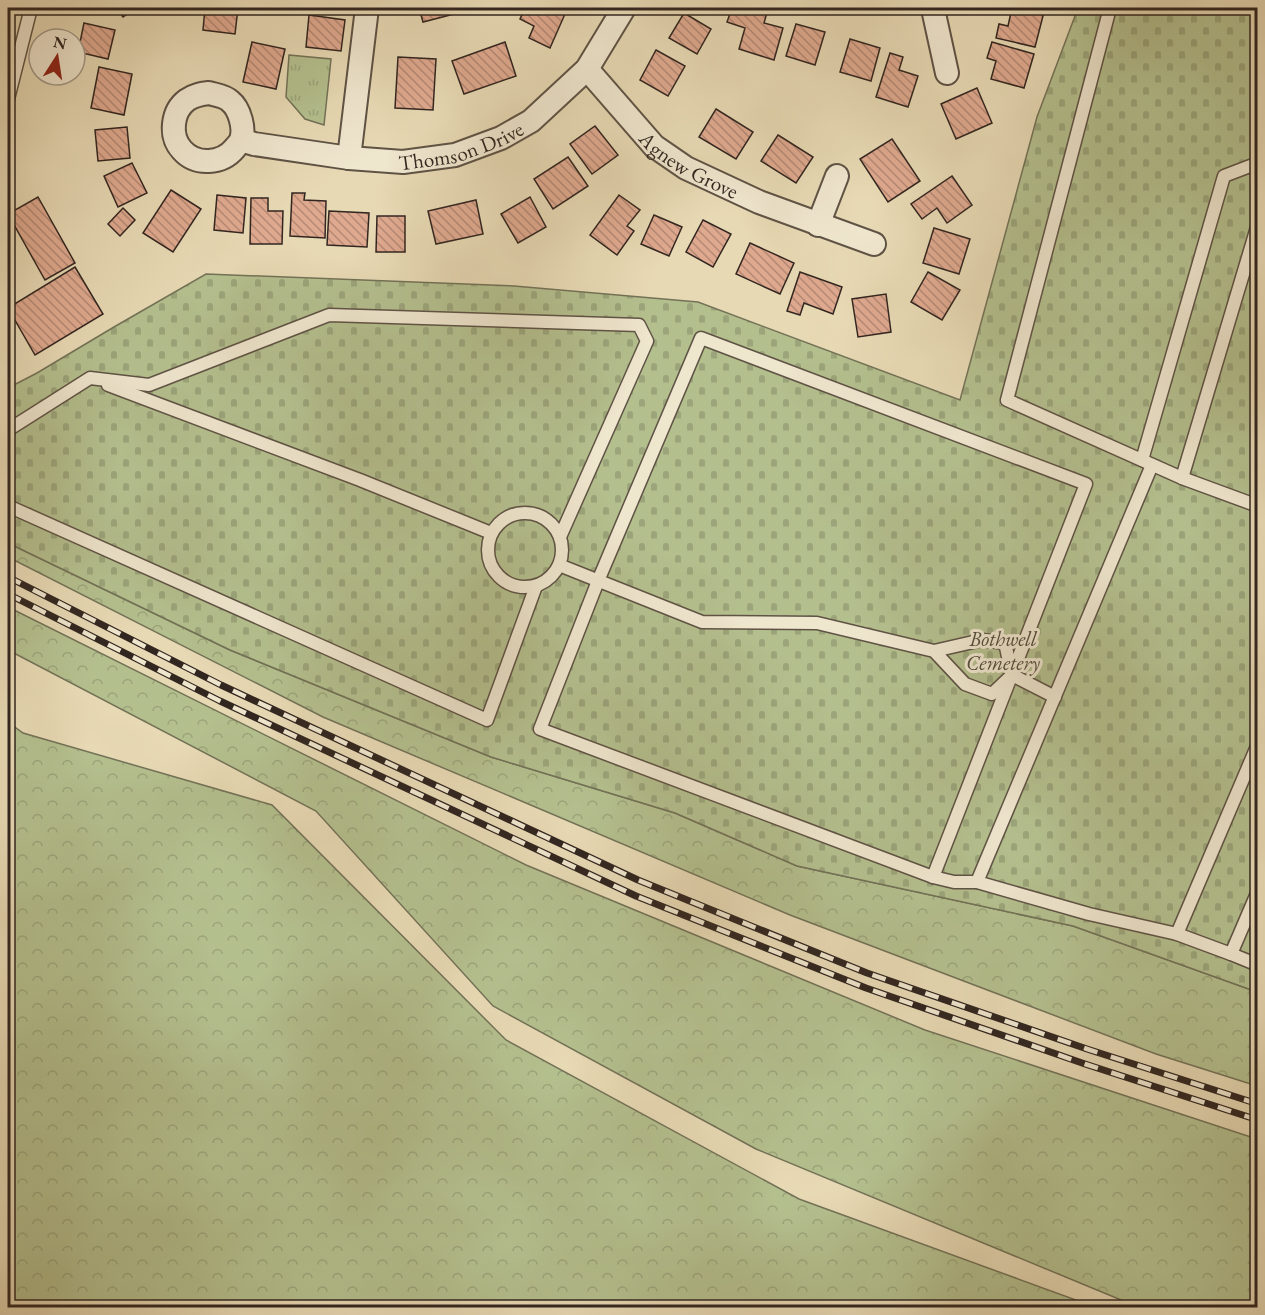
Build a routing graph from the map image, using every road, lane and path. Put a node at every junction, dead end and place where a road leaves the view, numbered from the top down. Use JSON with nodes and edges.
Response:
{"nodes":[{"id":1,"x":31,"y":8,"type":"edge"},
{"id":2,"x":367,"y":8,"type":"edge"},
{"id":3,"x":624,"y":8,"type":"edge"},
{"id":4,"x":933,"y":8,"type":"edge"},
{"id":5,"x":1110,"y":8,"type":"edge"},
{"id":6,"x":588,"y":69,"type":"junction"},
{"id":7,"x":947,"y":74,"type":"dead end"},
{"id":8,"x":8,"y":99,"type":"edge"},
{"id":9,"x":241,"y":140,"type":"dead end"},
{"id":10,"x":349,"y":158,"type":"junction"},
{"id":11,"x":1257,"y":163,"type":"edge"},
{"id":12,"x":837,"y":176,"type":"dead end"},
{"id":13,"x":1257,"y":224,"type":"edge"},
{"id":14,"x":818,"y":225,"type":"junction"},
{"id":15,"x":874,"y":244,"type":"dead end"},
{"id":16,"x":90,"y":378,"type":"junction"},
{"id":17,"x":8,"y":430,"type":"edge"},
{"id":18,"x":1147,"y":462,"type":"junction"},
{"id":19,"x":1182,"y":478,"type":"junction"},
{"id":20,"x":8,"y":506,"type":"edge"},
{"id":21,"x":1257,"y":506,"type":"edge"},
{"id":22,"x":491,"y":533,"type":"junction"},
{"id":23,"x":560,"y":537,"type":"junction"},
{"id":24,"x":559,"y":565,"type":"junction"},
{"id":25,"x":598,"y":581,"type":"junction"},
{"id":26,"x":536,"y":586,"type":"junction"},
{"id":27,"x":934,"y":651,"type":"junction"},
{"id":28,"x":1012,"y":675,"type":"junction"},
{"id":29,"x":1054,"y":697,"type":"junction"},
{"id":30,"x":1257,"y":744,"type":"edge"},
{"id":31,"x":933,"y":878,"type":"junction"},
{"id":32,"x":977,"y":882,"type":"junction"},
{"id":33,"x":1257,"y":891,"type":"edge"},
{"id":34,"x":1177,"y":934,"type":"junction"},
{"id":35,"x":1231,"y":954,"type":"junction"},
{"id":36,"x":1257,"y":965,"type":"edge"}],
"edges":[{"from":1,"to":8,"type":"lane"},
{"from":2,"to":10,"type":"street"},
{"from":3,"to":6,"type":"street","name":"Thomson Drive"},
{"from":4,"to":7,"type":"street"},
{"from":5,"to":18,"type":"lane"},
{"from":6,"to":10,"type":"street","name":"Thomson Drive"},
{"from":6,"to":14,"type":"street","name":"Agnew Grove"},
{"from":9,"to":10,"type":"street","name":"Thomson Drive"},
{"from":11,"to":18,"type":"lane"},
{"from":12,"to":14,"type":"street"},
{"from":13,"to":19,"type":"lane"},
{"from":14,"to":15,"type":"street","name":"Agnew Grove"},
{"from":16,"to":17,"type":"lane"},
{"from":16,"to":22,"type":"lane"},
{"from":16,"to":23,"type":"lane"},
{"from":18,"to":19,"type":"lane"},
{"from":18,"to":29,"type":"lane"},
{"from":19,"to":21,"type":"lane"},
{"from":20,"to":26,"type":"lane"},
{"from":22,"to":23,"type":"lane"},
{"from":22,"to":26,"type":"lane"},
{"from":23,"to":24,"type":"lane"},
{"from":24,"to":25,"type":"lane"},
{"from":24,"to":26,"type":"lane"},
{"from":25,"to":27,"type":"lane"},
{"from":25,"to":28,"type":"lane"},
{"from":25,"to":31,"type":"lane"},
{"from":27,"to":28,"type":"lane"},
{"from":27,"to":28,"type":"lane"},
{"from":28,"to":29,"type":"lane"},
{"from":28,"to":31,"type":"lane"},
{"from":29,"to":32,"type":"lane"},
{"from":30,"to":34,"type":"lane"},
{"from":31,"to":32,"type":"lane"},
{"from":32,"to":34,"type":"lane"},
{"from":33,"to":35,"type":"lane"},
{"from":34,"to":35,"type":"lane"},
{"from":35,"to":36,"type":"lane"}]}
